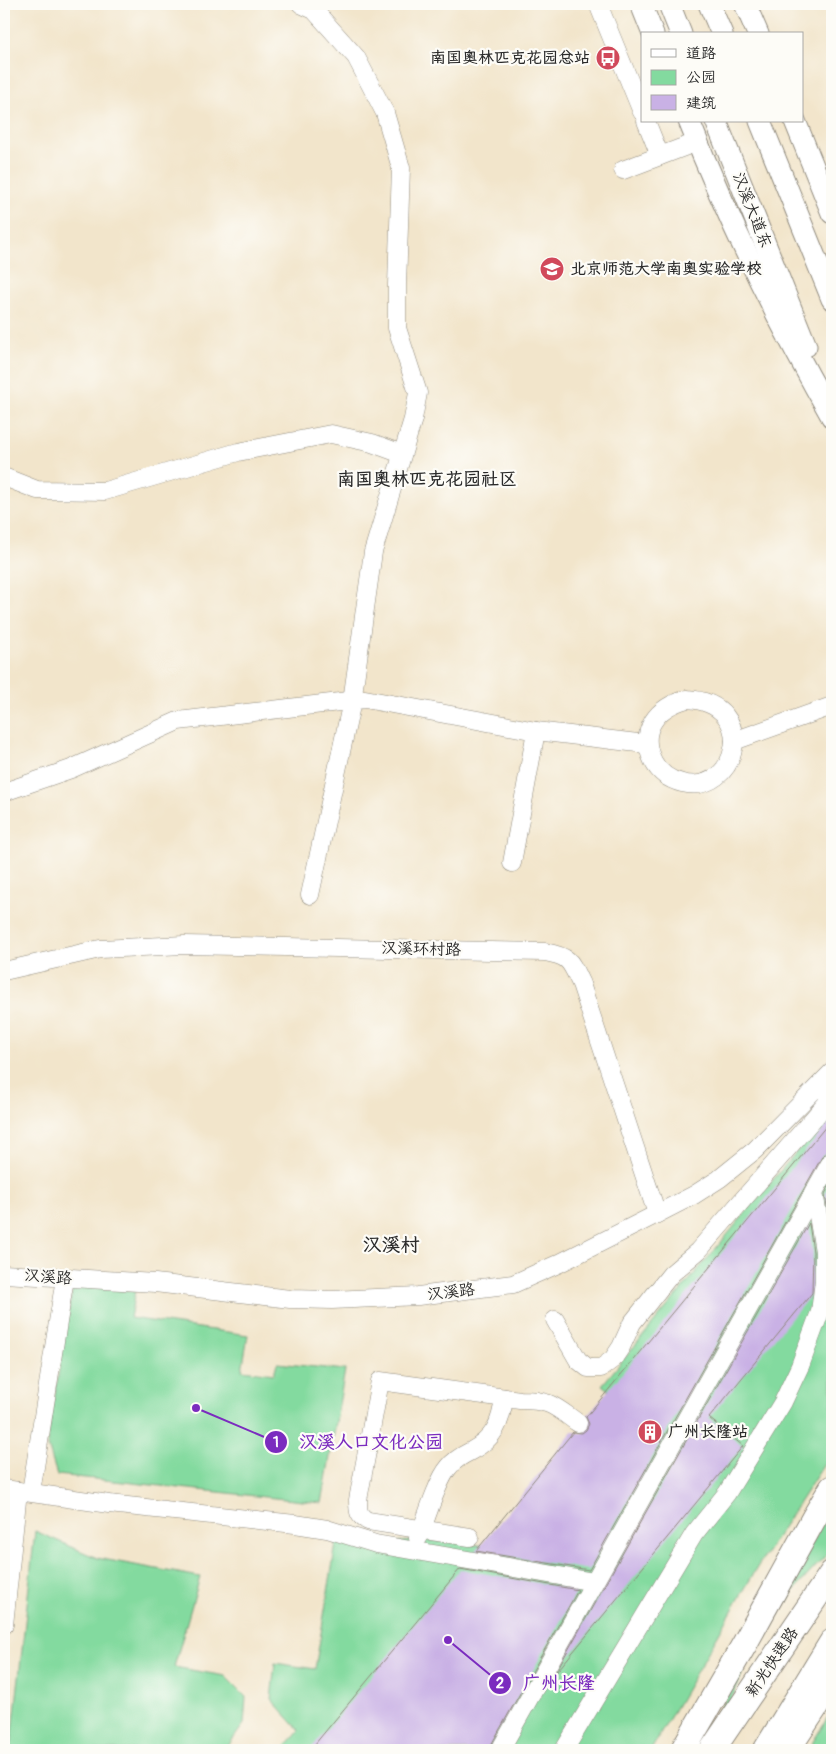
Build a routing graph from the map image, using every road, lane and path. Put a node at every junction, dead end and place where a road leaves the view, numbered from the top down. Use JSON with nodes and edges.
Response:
{"nodes":[{"id":1,"x":598,"y":4,"type":"edge"},
{"id":2,"x":641,"y":4,"type":"edge"},
{"id":3,"x":669,"y":4,"type":"edge"},
{"id":4,"x":709,"y":4,"type":"edge"},
{"id":5,"x":746,"y":4,"type":"edge"},
{"id":6,"x":311,"y":6,"type":"edge"},
{"id":7,"x":652,"y":32,"type":"edge"},
{"id":8,"x":680,"y":32,"type":"edge"},
{"id":9,"x":721,"y":32,"type":"edge"},
{"id":10,"x":757,"y":32,"type":"edge"},
{"id":11,"x":641,"y":110,"type":"edge"},
{"id":12,"x":646,"y":122,"type":"edge"},
{"id":13,"x":688,"y":122,"type":"edge"},
{"id":14,"x":716,"y":122,"type":"edge"},
{"id":15,"x":761,"y":122,"type":"edge"},
{"id":16,"x":762,"y":122,"type":"edge"},
{"id":17,"x":795,"y":122,"type":"edge"},
{"id":18,"x":697,"y":142,"type":"junction"},
{"id":19,"x":660,"y":156,"type":"junction"},
{"id":20,"x":623,"y":170,"type":"dead end"},
{"id":21,"x":832,"y":213,"type":"edge"},
{"id":22,"x":832,"y":259,"type":"edge"},
{"id":23,"x":832,"y":299,"type":"edge"},
{"id":24,"x":832,"y":411,"type":"edge"},
{"id":25,"x":832,"y":417,"type":"edge"},
{"id":26,"x":402,"y":454,"type":"junction"},
{"id":27,"x":4,"y":477,"type":"edge"},
{"id":28,"x":352,"y":701,"type":"junction"},
{"id":29,"x":832,"y":706,"type":"edge"},
{"id":30,"x":536,"y":731,"type":"junction"},
{"id":31,"x":734,"y":741,"type":"junction"},
{"id":32,"x":646,"y":744,"type":"junction"},
{"id":33,"x":4,"y":792,"type":"edge"},
{"id":34,"x":512,"y":863,"type":"dead end"},
{"id":35,"x":310,"y":895,"type":"dead end"},
{"id":36,"x":4,"y":971,"type":"edge"},
{"id":37,"x":832,"y":1072,"type":"edge"},
{"id":38,"x":832,"y":1079,"type":"edge"},
{"id":39,"x":832,"y":1160,"type":"edge"},
{"id":40,"x":814,"y":1192,"type":"junction"},
{"id":41,"x":657,"y":1214,"type":"junction"},
{"id":42,"x":4,"y":1274,"type":"edge"},
{"id":43,"x":65,"y":1278,"type":"junction"},
{"id":44,"x":555,"y":1320,"type":"dead end"},
{"id":45,"x":504,"y":1398,"type":"junction"},
{"id":46,"x":578,"y":1423,"type":"dead end"},
{"id":47,"x":832,"y":1488,"type":"edge"},
{"id":48,"x":18,"y":1491,"type":"edge"},
{"id":49,"x":422,"y":1530,"type":"junction"},
{"id":50,"x":470,"y":1537,"type":"dead end"},
{"id":51,"x":403,"y":1549,"type":"junction"},
{"id":52,"x":832,"y":1573,"type":"edge"},
{"id":53,"x":594,"y":1582,"type":"junction"},
{"id":54,"x":4,"y":1625,"type":"edge"},
{"id":55,"x":832,"y":1642,"type":"edge"},
{"id":56,"x":832,"y":1682,"type":"edge"},
{"id":57,"x":500,"y":1750,"type":"edge"},
{"id":58,"x":564,"y":1750,"type":"edge"},
{"id":59,"x":683,"y":1750,"type":"edge"},
{"id":60,"x":712,"y":1750,"type":"edge"},
{"id":61,"x":766,"y":1750,"type":"edge"},
{"id":62,"x":787,"y":1750,"type":"edge"}],
"edges":[{"from":1,"to":11,"type":"street"},
{"from":2,"to":7,"type":"main road"},
{"from":3,"to":8,"type":"main road"},
{"from":4,"to":9,"type":"main road"},
{"from":5,"to":10,"type":"main road"},
{"from":6,"to":26,"type":"street"},
{"from":12,"to":19,"type":"street"},
{"from":13,"to":18,"type":"main road"},
{"from":14,"to":24,"type":"main road","name":"汉溪大道东"},
{"from":15,"to":23,"type":"main road"},
{"from":16,"to":22,"type":"main road"},
{"from":17,"to":21,"type":"main road"},
{"from":18,"to":19,"type":"street"},
{"from":18,"to":25,"type":"main road"},
{"from":19,"to":20,"type":"street"},
{"from":26,"to":27,"type":"street"},
{"from":26,"to":28,"type":"street"},
{"from":28,"to":30,"type":"street"},
{"from":28,"to":33,"type":"street"},
{"from":28,"to":35,"type":"street"},
{"from":29,"to":31,"type":"street"},
{"from":30,"to":32,"type":"street"},
{"from":30,"to":34,"type":"street"},
{"from":31,"to":32,"type":"street"},
{"from":31,"to":32,"type":"street"},
{"from":36,"to":41,"type":"street","name":"汉溪环村路"},
{"from":37,"to":41,"type":"street","name":"汉溪路"},
{"from":38,"to":44,"type":"street"},
{"from":39,"to":40,"type":"street"},
{"from":40,"to":53,"type":"street"},
{"from":40,"to":58,"type":"street"},
{"from":41,"to":43,"type":"street","name":"汉溪路"},
{"from":42,"to":43,"type":"street","name":"汉溪路"},
{"from":43,"to":48,"type":"street"},
{"from":45,"to":46,"type":"street"},
{"from":45,"to":49,"type":"street"},
{"from":45,"to":49,"type":"street"},
{"from":47,"to":59,"type":"highway"},
{"from":48,"to":51,"type":"street"},
{"from":48,"to":54,"type":"street"},
{"from":49,"to":50,"type":"street"},
{"from":49,"to":51,"type":"street"},
{"from":51,"to":53,"type":"street"},
{"from":52,"to":60,"type":"highway","name":"新光快速路"},
{"from":53,"to":57,"type":"street"},
{"from":55,"to":61,"type":"highway"},
{"from":56,"to":62,"type":"highway"}]}
